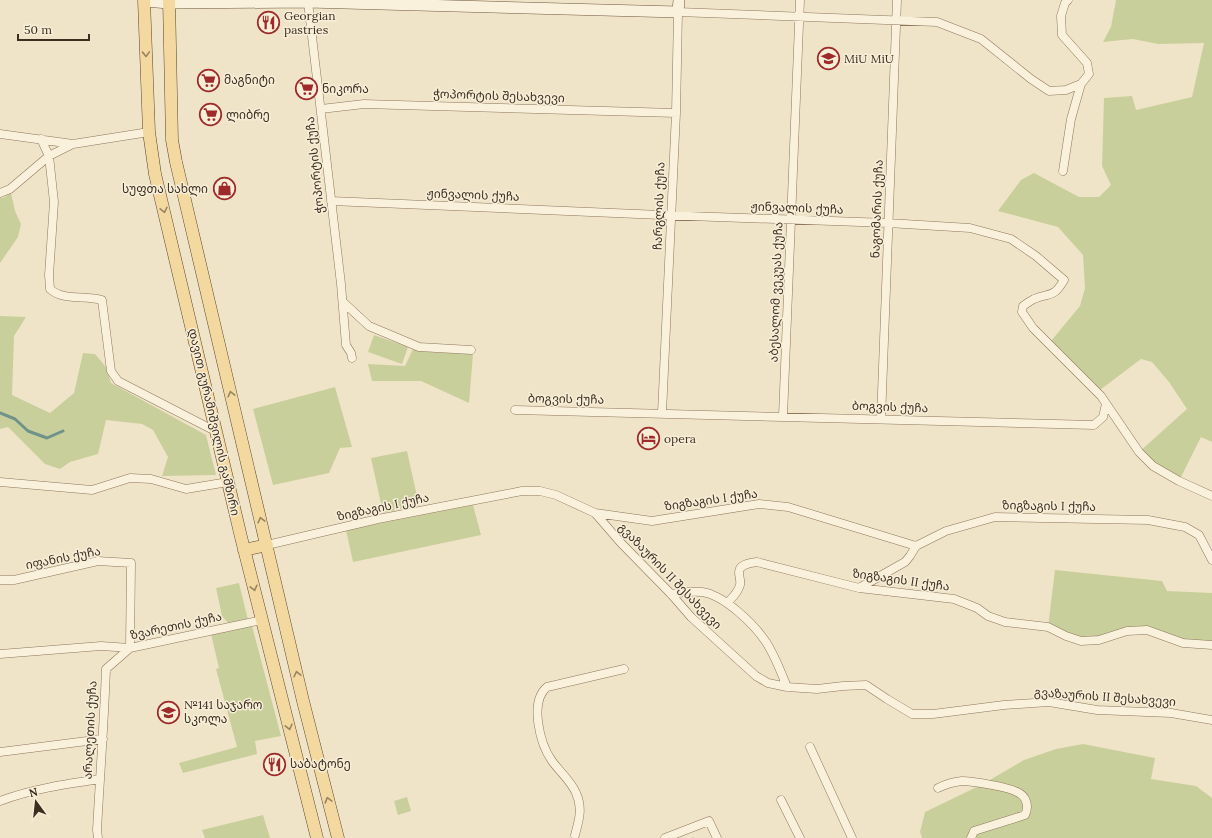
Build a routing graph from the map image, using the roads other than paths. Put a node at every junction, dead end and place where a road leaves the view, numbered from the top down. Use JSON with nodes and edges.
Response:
{"nodes":[{"id":1,"x":144,"y":0,"type":"edge"},
{"id":2,"x":679,"y":0,"type":"edge"},
{"id":3,"x":800,"y":0,"type":"edge"},
{"id":4,"x":897,"y":0,"type":"edge"},
{"id":5,"x":1068,"y":0,"type":"edge"},
{"id":6,"x":169,"y":2,"type":"edge"},
{"id":7,"x":308,"y":2,"type":"junction"},
{"id":8,"x":562,"y":4,"type":"edge"},
{"id":9,"x":678,"y":12,"type":"junction"},
{"id":10,"x":800,"y":17,"type":"junction"},
{"id":11,"x":896,"y":21,"type":"junction"},
{"id":12,"x":1081,"y":84,"type":"junction"},
{"id":13,"x":321,"y":109,"type":"junction"},
{"id":14,"x":676,"y":113,"type":"junction"},
{"id":15,"x":149,"y":132,"type":"junction"},
{"id":16,"x":0,"y":134,"type":"edge"},
{"id":17,"x":41,"y":139,"type":"junction"},
{"id":18,"x":73,"y":144,"type":"junction"},
{"id":19,"x":49,"y":156,"type":"junction"},
{"id":20,"x":1064,"y":171,"type":"dead end"},
{"id":21,"x":0,"y":193,"type":"edge"},
{"id":22,"x":331,"y":201,"type":"junction"},
{"id":23,"x":672,"y":215,"type":"junction"},
{"id":24,"x":791,"y":219,"type":"junction"},
{"id":25,"x":888,"y":223,"type":"junction"},
{"id":26,"x":343,"y":302,"type":"junction"},
{"id":27,"x":471,"y":350,"type":"dead end"},
{"id":28,"x":352,"y":358,"type":"dead end"},
{"id":29,"x":1106,"y":404,"type":"junction"},
{"id":30,"x":515,"y":410,"type":"dead end"},
{"id":31,"x":662,"y":413,"type":"junction"},
{"id":32,"x":783,"y":416,"type":"junction"},
{"id":33,"x":881,"y":419,"type":"junction"},
{"id":34,"x":217,"y":432,"type":"junction"},
{"id":35,"x":0,"y":482,"type":"edge"},
{"id":36,"x":228,"y":482,"type":"junction"},
{"id":37,"x":1212,"y":496,"type":"edge"},
{"id":38,"x":595,"y":513,"type":"junction"},
{"id":39,"x":267,"y":545,"type":"junction"},
{"id":40,"x":916,"y":546,"type":"junction"},
{"id":41,"x":244,"y":550,"type":"junction"},
{"id":42,"x":1212,"y":560,"type":"edge"},
{"id":43,"x":0,"y":580,"type":"edge"},
{"id":44,"x":859,"y":588,"type":"junction"},
{"id":45,"x":671,"y":594,"type":"junction"},
{"id":46,"x":727,"y":603,"type":"junction"},
{"id":47,"x":262,"y":620,"type":"junction"},
{"id":48,"x":1212,"y":645,"type":"edge"},
{"id":49,"x":130,"y":648,"type":"junction"},
{"id":50,"x":0,"y":654,"type":"edge"},
{"id":51,"x":624,"y":669,"type":"dead end"},
{"id":52,"x":787,"y":687,"type":"junction"},
{"id":53,"x":1212,"y":720,"type":"edge"},
{"id":54,"x":103,"y":739,"type":"junction"},
{"id":55,"x":810,"y":747,"type":"dead end"},
{"id":56,"x":0,"y":752,"type":"edge"},
{"id":57,"x":100,"y":778,"type":"junction"},
{"id":58,"x":938,"y":788,"type":"dead end"},
{"id":59,"x":781,"y":800,"type":"dead end"},
{"id":60,"x":0,"y":801,"type":"edge"},
{"id":61,"x":577,"y":837,"type":"edge"},
{"id":62,"x":98,"y":838,"type":"edge"},
{"id":63,"x":317,"y":838,"type":"edge"},
{"id":64,"x":338,"y":838,"type":"edge"},
{"id":65,"x":566,"y":838,"type":"edge"},
{"id":66,"x":665,"y":838,"type":"edge"},
{"id":67,"x":717,"y":838,"type":"edge"},
{"id":68,"x":800,"y":838,"type":"edge"},
{"id":69,"x":852,"y":838,"type":"edge"},
{"id":70,"x":972,"y":838,"type":"edge"}],
"edges":[{"from":1,"to":6,"type":"street"},
{"from":1,"to":15,"type":"main road","name":"დავით გურამიშვილის გამზირი","one_way":true},
{"from":2,"to":9,"type":"street","name":"ჩარგლის ქუჩა"},
{"from":3,"to":10,"type":"street","name":"აბესალომ ვეკუას ქუჩა"},
{"from":4,"to":11,"type":"street","name":"ნაგომარის ქუჩა"},
{"from":5,"to":12,"type":"street"},
{"from":6,"to":7,"type":"street"},
{"from":39,"to":6,"type":"main road","name":"დავით გურამიშვილის გამზირი","one_way":true},
{"from":7,"to":8,"type":"street"},
{"from":7,"to":13,"type":"street","name":"ჭოპორტის ქუჩა"},
{"from":8,"to":9,"type":"street"},
{"from":9,"to":10,"type":"street"},
{"from":9,"to":14,"type":"street","name":"ჩარგლის ქუჩა"},
{"from":10,"to":11,"type":"street"},
{"from":10,"to":24,"type":"street","name":"აბესალომ ვეკუას ქუჩა"},
{"from":11,"to":12,"type":"street"},
{"from":11,"to":25,"type":"street","name":"ნაგომარის ქუჩა"},
{"from":12,"to":20,"type":"street"},
{"from":13,"to":14,"type":"street","name":"ჭოპორტის შესახვევი"},
{"from":13,"to":22,"type":"street","name":"ჭოპორტის ქუჩა"},
{"from":14,"to":23,"type":"street","name":"ჩარგლის ქუჩა"},
{"from":15,"to":18,"type":"street"},
{"from":15,"to":34,"type":"main road","name":"დავით გურამიშვილის გამზირი","one_way":true},
{"from":16,"to":17,"type":"street"},
{"from":17,"to":18,"type":"street"},
{"from":17,"to":19,"type":"street"},
{"from":18,"to":19,"type":"street"},
{"from":19,"to":21,"type":"street"},
{"from":19,"to":34,"type":"street"},
{"from":22,"to":23,"type":"street","name":"ჟინვალის ქუჩა"},
{"from":22,"to":26,"type":"street","name":"ჭოპორტის ქუჩა"},
{"from":23,"to":24,"type":"street","name":"ჟინვალის ქუჩა"},
{"from":23,"to":31,"type":"street","name":"ჩარგლის ქუჩა"},
{"from":24,"to":25,"type":"street","name":"ჟინვალის ქუჩა"},
{"from":24,"to":32,"type":"street","name":"აბესალომ ვეკუას ქუჩა"},
{"from":25,"to":29,"type":"street","name":"ჟინვალის ქუჩა"},
{"from":25,"to":33,"type":"street","name":"ნაგომარის ქუჩა"},
{"from":26,"to":27,"type":"street"},
{"from":26,"to":28,"type":"street","name":"ჭოპორტის ქუჩა"},
{"from":29,"to":33,"type":"street","name":"ბოგვის ქუჩა"},
{"from":29,"to":37,"type":"street"},
{"from":30,"to":31,"type":"street","name":"ბოგვის ქუჩა"},
{"from":31,"to":32,"type":"street","name":"ბოგვის ქუჩა"},
{"from":32,"to":33,"type":"street","name":"ბოგვის ქუჩა"},
{"from":34,"to":36,"type":"main road","name":"დავით გურამიშვილის გამზირი"},
{"from":35,"to":36,"type":"street"},
{"from":36,"to":41,"type":"main road","name":"დავით გურამიშვილის გამზირი"},
{"from":38,"to":39,"type":"street","name":"ზიგზაგის I ქუჩა"},
{"from":38,"to":40,"type":"street","name":"ზიგზაგის I ქუჩა"},
{"from":38,"to":45,"type":"street","name":"გვაზაურის II შესახვევი"},
{"from":39,"to":41,"type":"main road"},
{"from":64,"to":39,"type":"main road","name":"დავით გურამიშვილის გამზირი","one_way":true},
{"from":40,"to":42,"type":"street","name":"ზიგზაგის I ქუჩა"},
{"from":40,"to":44,"type":"street"},
{"from":41,"to":47,"type":"main road","name":"დავით გურამიშვილის გამზირი","one_way":true},
{"from":43,"to":49,"type":"street","name":"იფანის ქუჩა"},
{"from":44,"to":46,"type":"street","name":"ზიგზაგის II ქუჩა"},
{"from":44,"to":48,"type":"street","name":"ზიგზაგის II ქუჩა"},
{"from":45,"to":46,"type":"street"},
{"from":45,"to":52,"type":"street","name":"გვაზაურის II შესახვევი"},
{"from":46,"to":52,"type":"street"},
{"from":47,"to":49,"type":"street","name":"ზვარეთის ქუჩა"},
{"from":47,"to":63,"type":"main road","name":"დავით გურამიშვილის გამზირი","one_way":true},
{"from":49,"to":50,"type":"street","name":"ზვარეთის ქუჩა"},
{"from":49,"to":54,"type":"street","name":"არალეთის ქუჩა"},
{"from":51,"to":61,"type":"street"},
{"from":52,"to":53,"type":"street","name":"გვაზაურის II შესახვევი"},
{"from":54,"to":56,"type":"street"},
{"from":54,"to":57,"type":"street","name":"არალეთის ქუჩა"},
{"from":55,"to":69,"type":"street"},
{"from":57,"to":60,"type":"street"},
{"from":57,"to":62,"type":"street","name":"არალეთის ქუჩა"},
{"from":58,"to":70,"type":"street"},
{"from":59,"to":68,"type":"street"},
{"from":61,"to":65,"type":"street"},
{"from":66,"to":67,"type":"street"}]}
